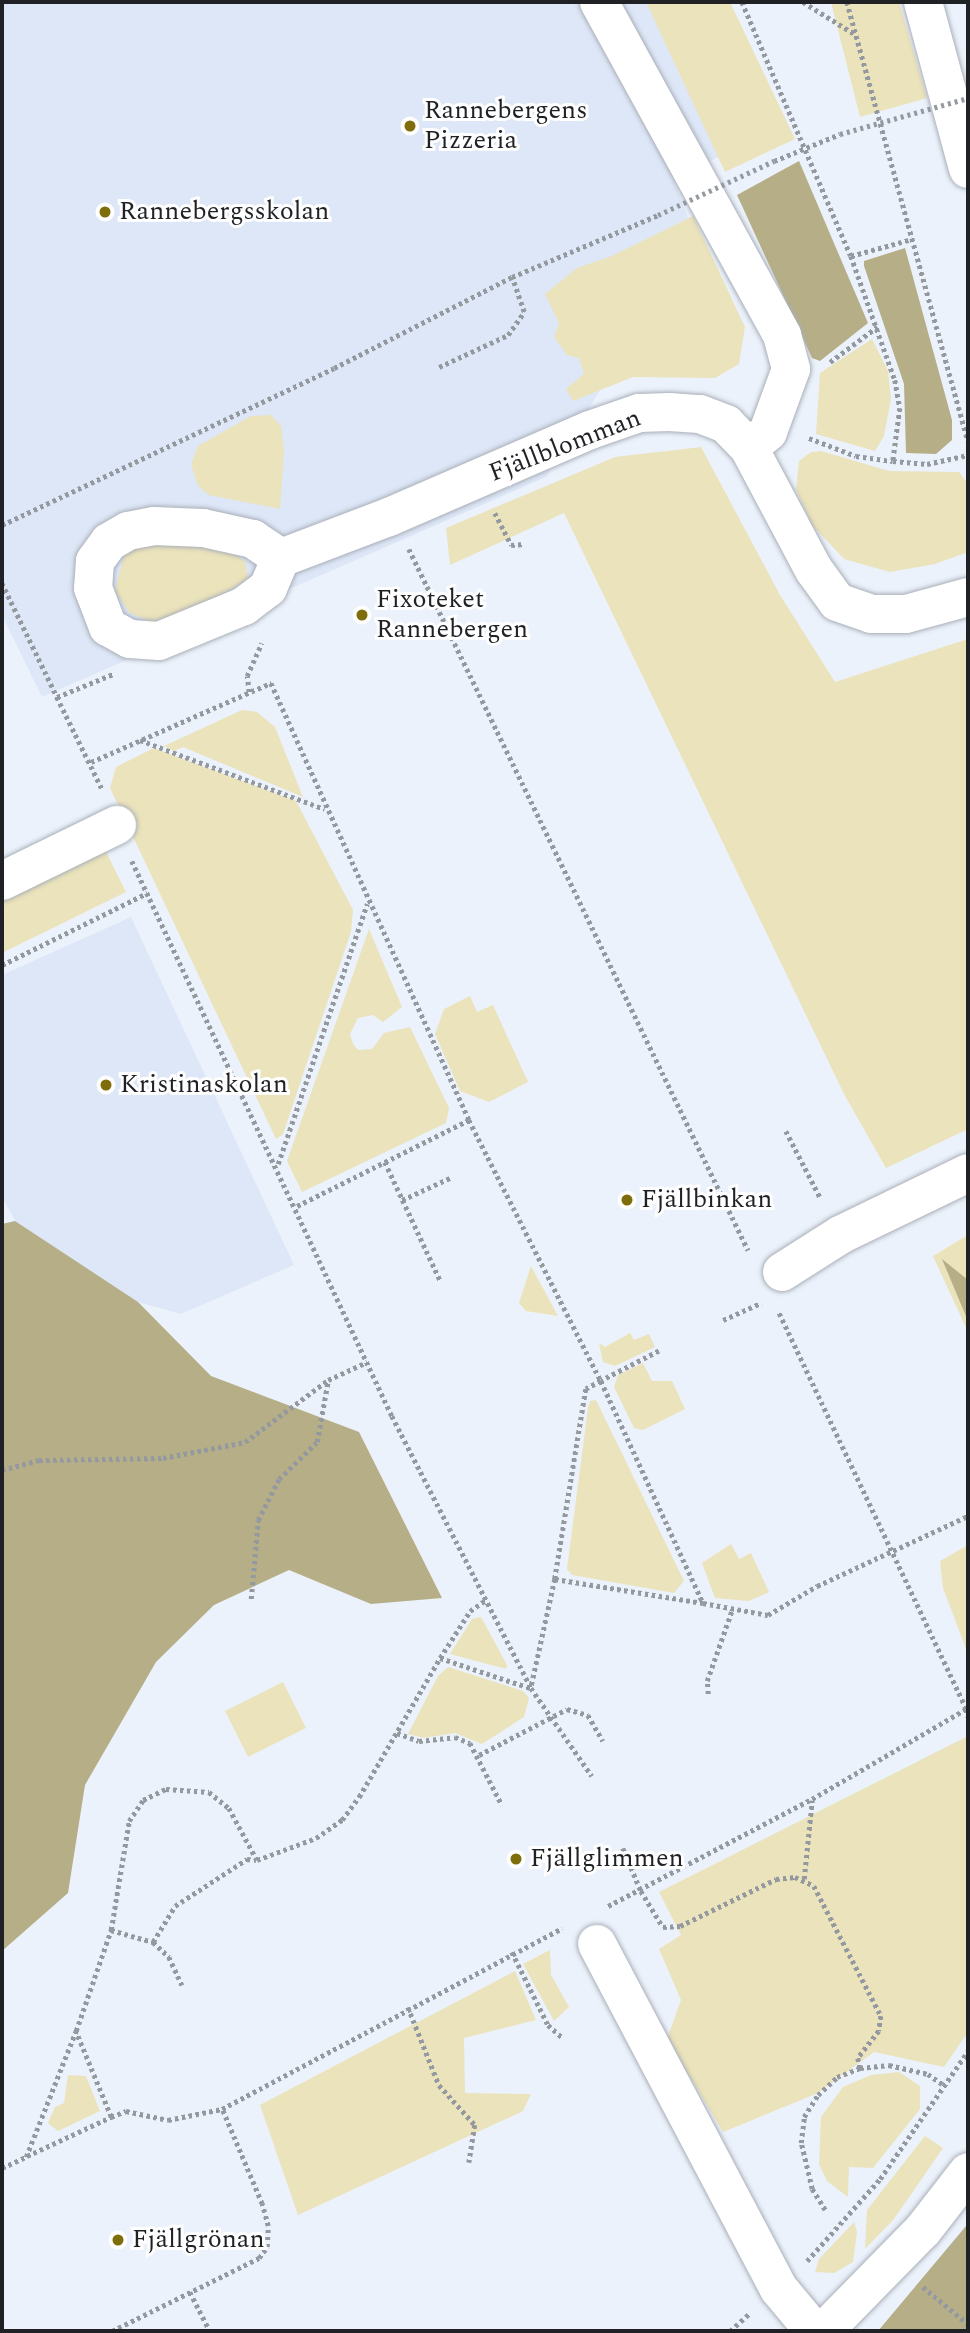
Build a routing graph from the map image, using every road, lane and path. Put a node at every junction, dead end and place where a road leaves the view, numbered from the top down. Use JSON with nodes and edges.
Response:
{"nodes":[{"id":1,"x":599,"y":2,"type":"edge"},
{"id":2,"x":743,"y":2,"type":"edge"},
{"id":3,"x":803,"y":2,"type":"edge"},
{"id":4,"x":847,"y":2,"type":"edge"},
{"id":5,"x":923,"y":2,"type":"edge"},
{"id":6,"x":857,"y":36,"type":"junction"},
{"id":7,"x":968,"y":98,"type":"edge"},
{"id":8,"x":805,"y":146,"type":"junction"},
{"id":9,"x":968,"y":169,"type":"edge"},
{"id":10,"x":912,"y":239,"type":"junction"},
{"id":11,"x":851,"y":256,"type":"junction"},
{"id":12,"x":512,"y":277,"type":"junction"},
{"id":13,"x":877,"y":327,"type":"junction"},
{"id":14,"x":439,"y":367,"type":"dead end"},
{"id":15,"x":788,"y":376,"type":"junction"},
{"id":16,"x":968,"y":408,"type":"edge"},
{"id":17,"x":960,"y":411,"type":"junction"},
{"id":18,"x":761,"y":435,"type":"junction"},
{"id":19,"x":968,"y":442,"type":"edge"},
{"id":20,"x":968,"y":455,"type":"edge"},
{"id":21,"x":893,"y":461,"type":"junction"},
{"id":22,"x":389,"y":517,"type":"junction"},
{"id":23,"x":2,"y":524,"type":"edge"},
{"id":24,"x":281,"y":558,"type":"junction"},
{"id":25,"x":2,"y":583,"type":"edge"},
{"id":26,"x":968,"y":597,"type":"edge"},
{"id":27,"x":130,"y":639,"type":"junction"},
{"id":28,"x":57,"y":697,"type":"junction"},
{"id":29,"x":141,"y":740,"type":"junction"},
{"id":30,"x":91,"y":762,"type":"junction"},
{"id":31,"x":326,"y":809,"type":"junction"},
{"id":32,"x":117,"y":825,"type":"junction"},
{"id":33,"x":2,"y":881,"type":"edge"},
{"id":34,"x":146,"y":893,"type":"junction"},
{"id":35,"x":367,"y":904,"type":"junction"},
{"id":36,"x":2,"y":965,"type":"edge"},
{"id":37,"x":469,"y":1120,"type":"junction"},
{"id":38,"x":786,"y":1131,"type":"dead end"},
{"id":39,"x":385,"y":1162,"type":"junction"},
{"id":40,"x":278,"y":1166,"type":"junction"},
{"id":41,"x":968,"y":1173,"type":"edge"},
{"id":42,"x":452,"y":1177,"type":"dead end"},
{"id":43,"x":402,"y":1200,"type":"junction"},
{"id":44,"x":297,"y":1206,"type":"junction"},
{"id":45,"x":840,"y":1235,"type":"junction"},
{"id":46,"x":768,"y":1267,"type":"joint"},
{"id":47,"x":441,"y":1282,"type":"dead end"},
{"id":48,"x":723,"y":1320,"type":"dead end"},
{"id":49,"x":659,"y":1351,"type":"dead end"},
{"id":50,"x":367,"y":1362,"type":"junction"},
{"id":51,"x":328,"y":1380,"type":"junction"},
{"id":52,"x":601,"y":1381,"type":"junction"},
{"id":53,"x":2,"y":1470,"type":"edge"},
{"id":54,"x":968,"y":1516,"type":"edge"},
{"id":55,"x":890,"y":1553,"type":"junction"},
{"id":56,"x":555,"y":1579,"type":"junction"},
{"id":57,"x":251,"y":1599,"type":"dead end"},
{"id":58,"x":486,"y":1600,"type":"junction"},
{"id":59,"x":703,"y":1603,"type":"junction"},
{"id":60,"x":732,"y":1610,"type":"junction"},
{"id":61,"x":440,"y":1658,"type":"junction"},
{"id":62,"x":531,"y":1688,"type":"junction"},
{"id":63,"x":708,"y":1694,"type":"dead end"},
{"id":64,"x":966,"y":1709,"type":"junction"},
{"id":65,"x":549,"y":1714,"type":"junction"},
{"id":66,"x":968,"y":1717,"type":"edge"},
{"id":67,"x":397,"y":1732,"type":"junction"},
{"id":68,"x":603,"y":1741,"type":"dead end"},
{"id":69,"x":479,"y":1755,"type":"junction"},
{"id":70,"x":592,"y":1776,"type":"dead end"},
{"id":71,"x":812,"y":1799,"type":"junction"},
{"id":72,"x":502,"y":1805,"type":"dead end"},
{"id":73,"x":623,"y":1848,"type":"dead end"},
{"id":74,"x":257,"y":1860,"type":"junction"},
{"id":75,"x":804,"y":1879,"type":"junction"},
{"id":76,"x":641,"y":1891,"type":"junction"},
{"id":77,"x":588,"y":1926,"type":"junction"},
{"id":78,"x":111,"y":1930,"type":"junction"},
{"id":79,"x":153,"y":1942,"type":"junction"},
{"id":80,"x":512,"y":1952,"type":"junction"},
{"id":81,"x":182,"y":1986,"type":"dead end"},
{"id":82,"x":408,"y":2007,"type":"junction"},
{"id":83,"x":76,"y":2031,"type":"junction"},
{"id":84,"x":563,"y":2038,"type":"dead end"},
{"id":85,"x":968,"y":2051,"type":"edge"},
{"id":86,"x":860,"y":2068,"type":"junction"},
{"id":87,"x":944,"y":2085,"type":"junction"},
{"id":88,"x":222,"y":2109,"type":"junction"},
{"id":89,"x":111,"y":2116,"type":"junction"},
{"id":90,"x":26,"y":2157,"type":"junction"},
{"id":91,"x":469,"y":2163,"type":"dead end"},
{"id":92,"x":2,"y":2168,"type":"edge"},
{"id":93,"x":968,"y":2172,"type":"edge"},
{"id":94,"x":825,"y":2210,"type":"dead end"},
{"id":95,"x":919,"y":2284,"type":"dead end"},
{"id":96,"x":779,"y":2289,"type":"junction"},
{"id":97,"x":190,"y":2292,"type":"junction"},
{"id":98,"x":968,"y":2324,"type":"edge"},
{"id":99,"x":112,"y":2331,"type":"edge"},
{"id":100,"x":209,"y":2331,"type":"edge"},
{"id":101,"x":814,"y":2331,"type":"edge"},
{"id":102,"x":824,"y":2331,"type":"edge"}],
"edges":[{"from":1,"to":15,"type":"street"},
{"from":2,"to":8,"type":"path"},
{"from":3,"to":6,"type":"path"},
{"from":4,"to":6,"type":"path"},
{"from":5,"to":9,"type":"street"},
{"from":6,"to":10,"type":"path"},
{"from":7,"to":8,"type":"path","bridge":true},
{"from":8,"to":11,"type":"path"},
{"from":8,"to":12,"type":"path","bridge":true},
{"from":10,"to":11,"type":"path"},
{"from":10,"to":17,"type":"path"},
{"from":11,"to":13,"type":"path"},
{"from":12,"to":14,"type":"path"},
{"from":12,"to":23,"type":"path"},
{"from":13,"to":15,"type":"path"},
{"from":13,"to":21,"type":"path"},
{"from":15,"to":18,"type":"street"},
{"from":16,"to":17,"type":"path"},
{"from":17,"to":19,"type":"path"},
{"from":18,"to":21,"type":"path"},
{"from":18,"to":22,"type":"street","name":"Fjällblomman"},
{"from":18,"to":26,"type":"street","name":"Fjällblomman"},
{"from":20,"to":21,"type":"path"},
{"from":22,"to":24,"type":"street","name":"Fjällblomman"},
{"from":22,"to":46,"type":"path"},
{"from":24,"to":27,"type":"street"},
{"from":24,"to":27,"type":"street"},
{"from":25,"to":28,"type":"path"},
{"from":27,"to":28,"type":"path"},
{"from":28,"to":30,"type":"path"},
{"from":29,"to":30,"type":"path"},
{"from":29,"to":31,"type":"path"},
{"from":29,"to":31,"type":"path"},
{"from":30,"to":32,"type":"path"},
{"from":31,"to":35,"type":"path"},
{"from":32,"to":33,"type":"street"},
{"from":32,"to":34,"type":"path"},
{"from":34,"to":36,"type":"path"},
{"from":34,"to":40,"type":"path"},
{"from":35,"to":37,"type":"path"},
{"from":35,"to":40,"type":"path"},
{"from":37,"to":39,"type":"path"},
{"from":37,"to":52,"type":"path"},
{"from":38,"to":45,"type":"path"},
{"from":39,"to":43,"type":"path"},
{"from":39,"to":44,"type":"path"},
{"from":40,"to":44,"type":"path"},
{"from":41,"to":45,"type":"street"},
{"from":42,"to":43,"type":"path"},
{"from":43,"to":47,"type":"path"},
{"from":44,"to":50,"type":"path"},
{"from":45,"to":46,"type":"street"},
{"from":48,"to":55,"type":"path"},
{"from":49,"to":52,"type":"path"},
{"from":50,"to":51,"type":"path"},
{"from":50,"to":58,"type":"path"},
{"from":51,"to":53,"type":"path"},
{"from":51,"to":57,"type":"path"},
{"from":52,"to":56,"type":"path"},
{"from":52,"to":59,"type":"path"},
{"from":54,"to":55,"type":"path"},
{"from":55,"to":60,"type":"path"},
{"from":55,"to":64,"type":"path"},
{"from":56,"to":59,"type":"path"},
{"from":56,"to":62,"type":"path"},
{"from":58,"to":61,"type":"path"},
{"from":58,"to":62,"type":"path"},
{"from":59,"to":60,"type":"path"},
{"from":60,"to":63,"type":"path"},
{"from":61,"to":62,"type":"path"},
{"from":61,"to":67,"type":"path"},
{"from":62,"to":65,"type":"path"},
{"from":64,"to":66,"type":"path"},
{"from":64,"to":71,"type":"path"},
{"from":65,"to":68,"type":"path"},
{"from":65,"to":69,"type":"path"},
{"from":65,"to":70,"type":"path"},
{"from":67,"to":69,"type":"path"},
{"from":67,"to":74,"type":"path"},
{"from":69,"to":72,"type":"path"},
{"from":71,"to":75,"type":"path"},
{"from":71,"to":76,"type":"path"},
{"from":73,"to":76,"type":"path"},
{"from":74,"to":78,"type":"path"},
{"from":74,"to":79,"type":"path"},
{"from":75,"to":76,"type":"path"},
{"from":75,"to":86,"type":"path"},
{"from":76,"to":77,"type":"path"},
{"from":77,"to":80,"type":"path"},
{"from":77,"to":96,"type":"street"},
{"from":78,"to":79,"type":"path"},
{"from":78,"to":83,"type":"path"},
{"from":79,"to":81,"type":"path"},
{"from":80,"to":82,"type":"path"},
{"from":80,"to":84,"type":"path"},
{"from":82,"to":88,"type":"path"},
{"from":82,"to":91,"type":"path"},
{"from":83,"to":89,"type":"path"},
{"from":83,"to":90,"type":"path"},
{"from":85,"to":87,"type":"path"},
{"from":86,"to":87,"type":"path"},
{"from":86,"to":94,"type":"path"},
{"from":87,"to":96,"type":"path"},
{"from":88,"to":89,"type":"path"},
{"from":88,"to":97,"type":"path"},
{"from":89,"to":90,"type":"path"},
{"from":90,"to":92,"type":"path"},
{"from":93,"to":102,"type":"street"},
{"from":95,"to":98,"type":"path"},
{"from":96,"to":101,"type":"street"},
{"from":97,"to":99,"type":"path"},
{"from":97,"to":100,"type":"path"}]}
